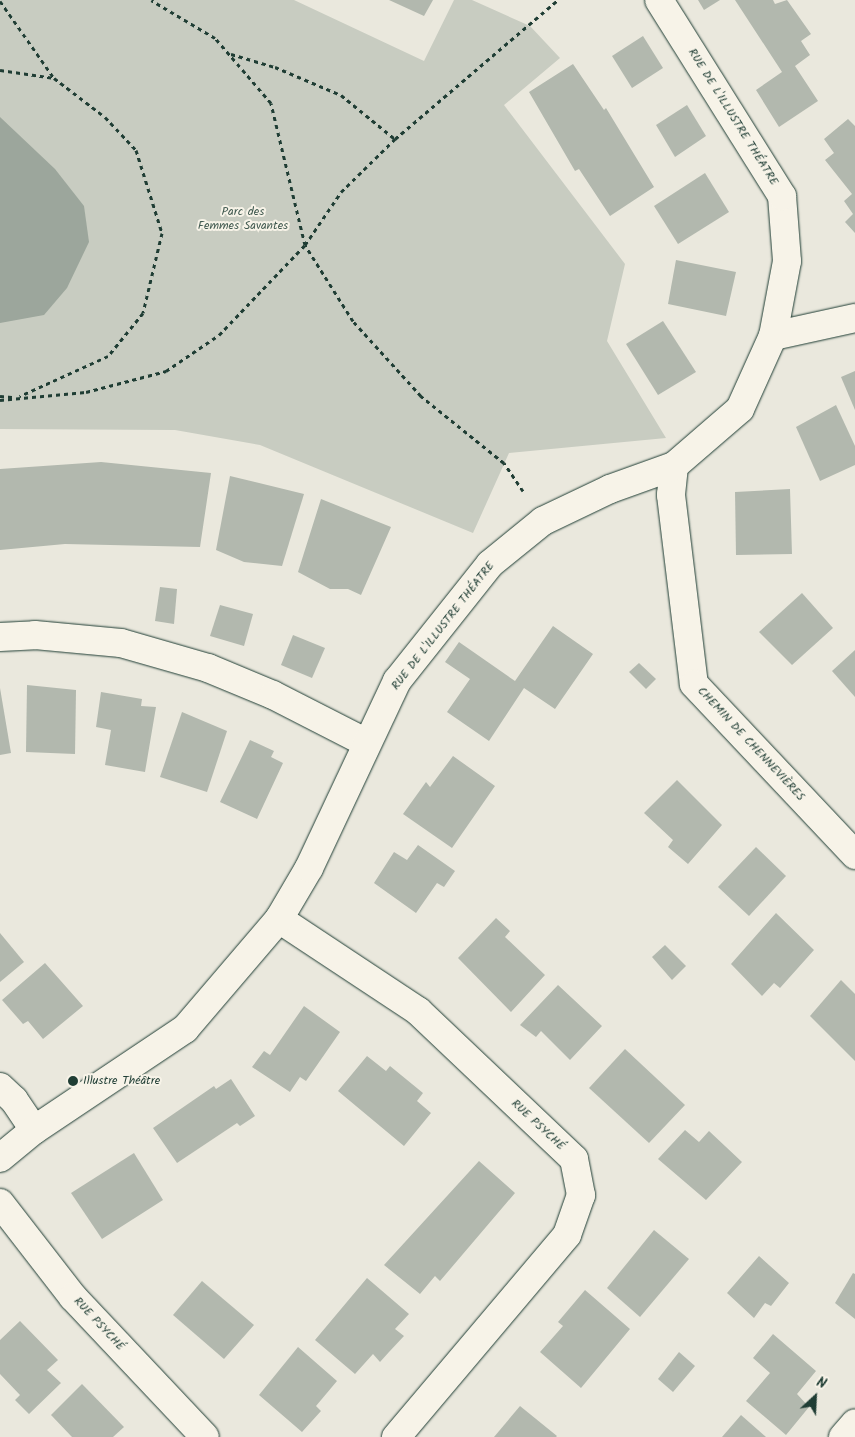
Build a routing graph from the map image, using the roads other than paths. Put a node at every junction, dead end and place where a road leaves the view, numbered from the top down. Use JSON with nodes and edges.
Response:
{"nodes":[{"id":1,"x":659,"y":0,"type":"edge"},
{"id":2,"x":855,"y":318,"type":"edge"},
{"id":3,"x":773,"y":336,"type":"junction"},
{"id":4,"x":674,"y":466,"type":"junction"},
{"id":5,"x":0,"y":637,"type":"edge"},
{"id":6,"x":365,"y":742,"type":"junction"},
{"id":7,"x":855,"y":855,"type":"edge"},
{"id":8,"x":279,"y":919,"type":"junction"},
{"id":9,"x":0,"y":1087,"type":"edge"},
{"id":10,"x":34,"y":1130,"type":"junction"},
{"id":11,"x":0,"y":1158,"type":"edge"},
{"id":12,"x":0,"y":1203,"type":"edge"},
{"id":13,"x":855,"y":1423,"type":"edge"},
{"id":14,"x":205,"y":1437,"type":"edge"},
{"id":15,"x":396,"y":1437,"type":"edge"},
{"id":16,"x":843,"y":1437,"type":"edge"}],
"edges":[{"from":1,"to":3,"type":"street","name":"RUE DE L'ILLUSTRE THÉATRE"},
{"from":2,"to":3,"type":"street"},
{"from":3,"to":4,"type":"street","name":"RUE DE L'ILLUSTRE THÉATRE"},
{"from":4,"to":6,"type":"street","name":"RUE DE L'ILLUSTRE THÉATRE"},
{"from":4,"to":7,"type":"street","name":"CHEMIN DE CHENNEVIÈRES"},
{"from":5,"to":6,"type":"street"},
{"from":6,"to":8,"type":"street","name":"RUE DE L'ILLUSTRE THÉATRE"},
{"from":8,"to":10,"type":"street","name":"RUE DE L'ILLUSTRE THÉATRE"},
{"from":8,"to":15,"type":"street","name":"RUE PSYCHÉ"},
{"from":9,"to":10,"type":"street"},
{"from":10,"to":11,"type":"street","name":"RUE DE L'ILLUSTRE THÉATRE"},
{"from":12,"to":14,"type":"street","name":"RUE PSYCHÉ"},
{"from":13,"to":16,"type":"street"}]}
